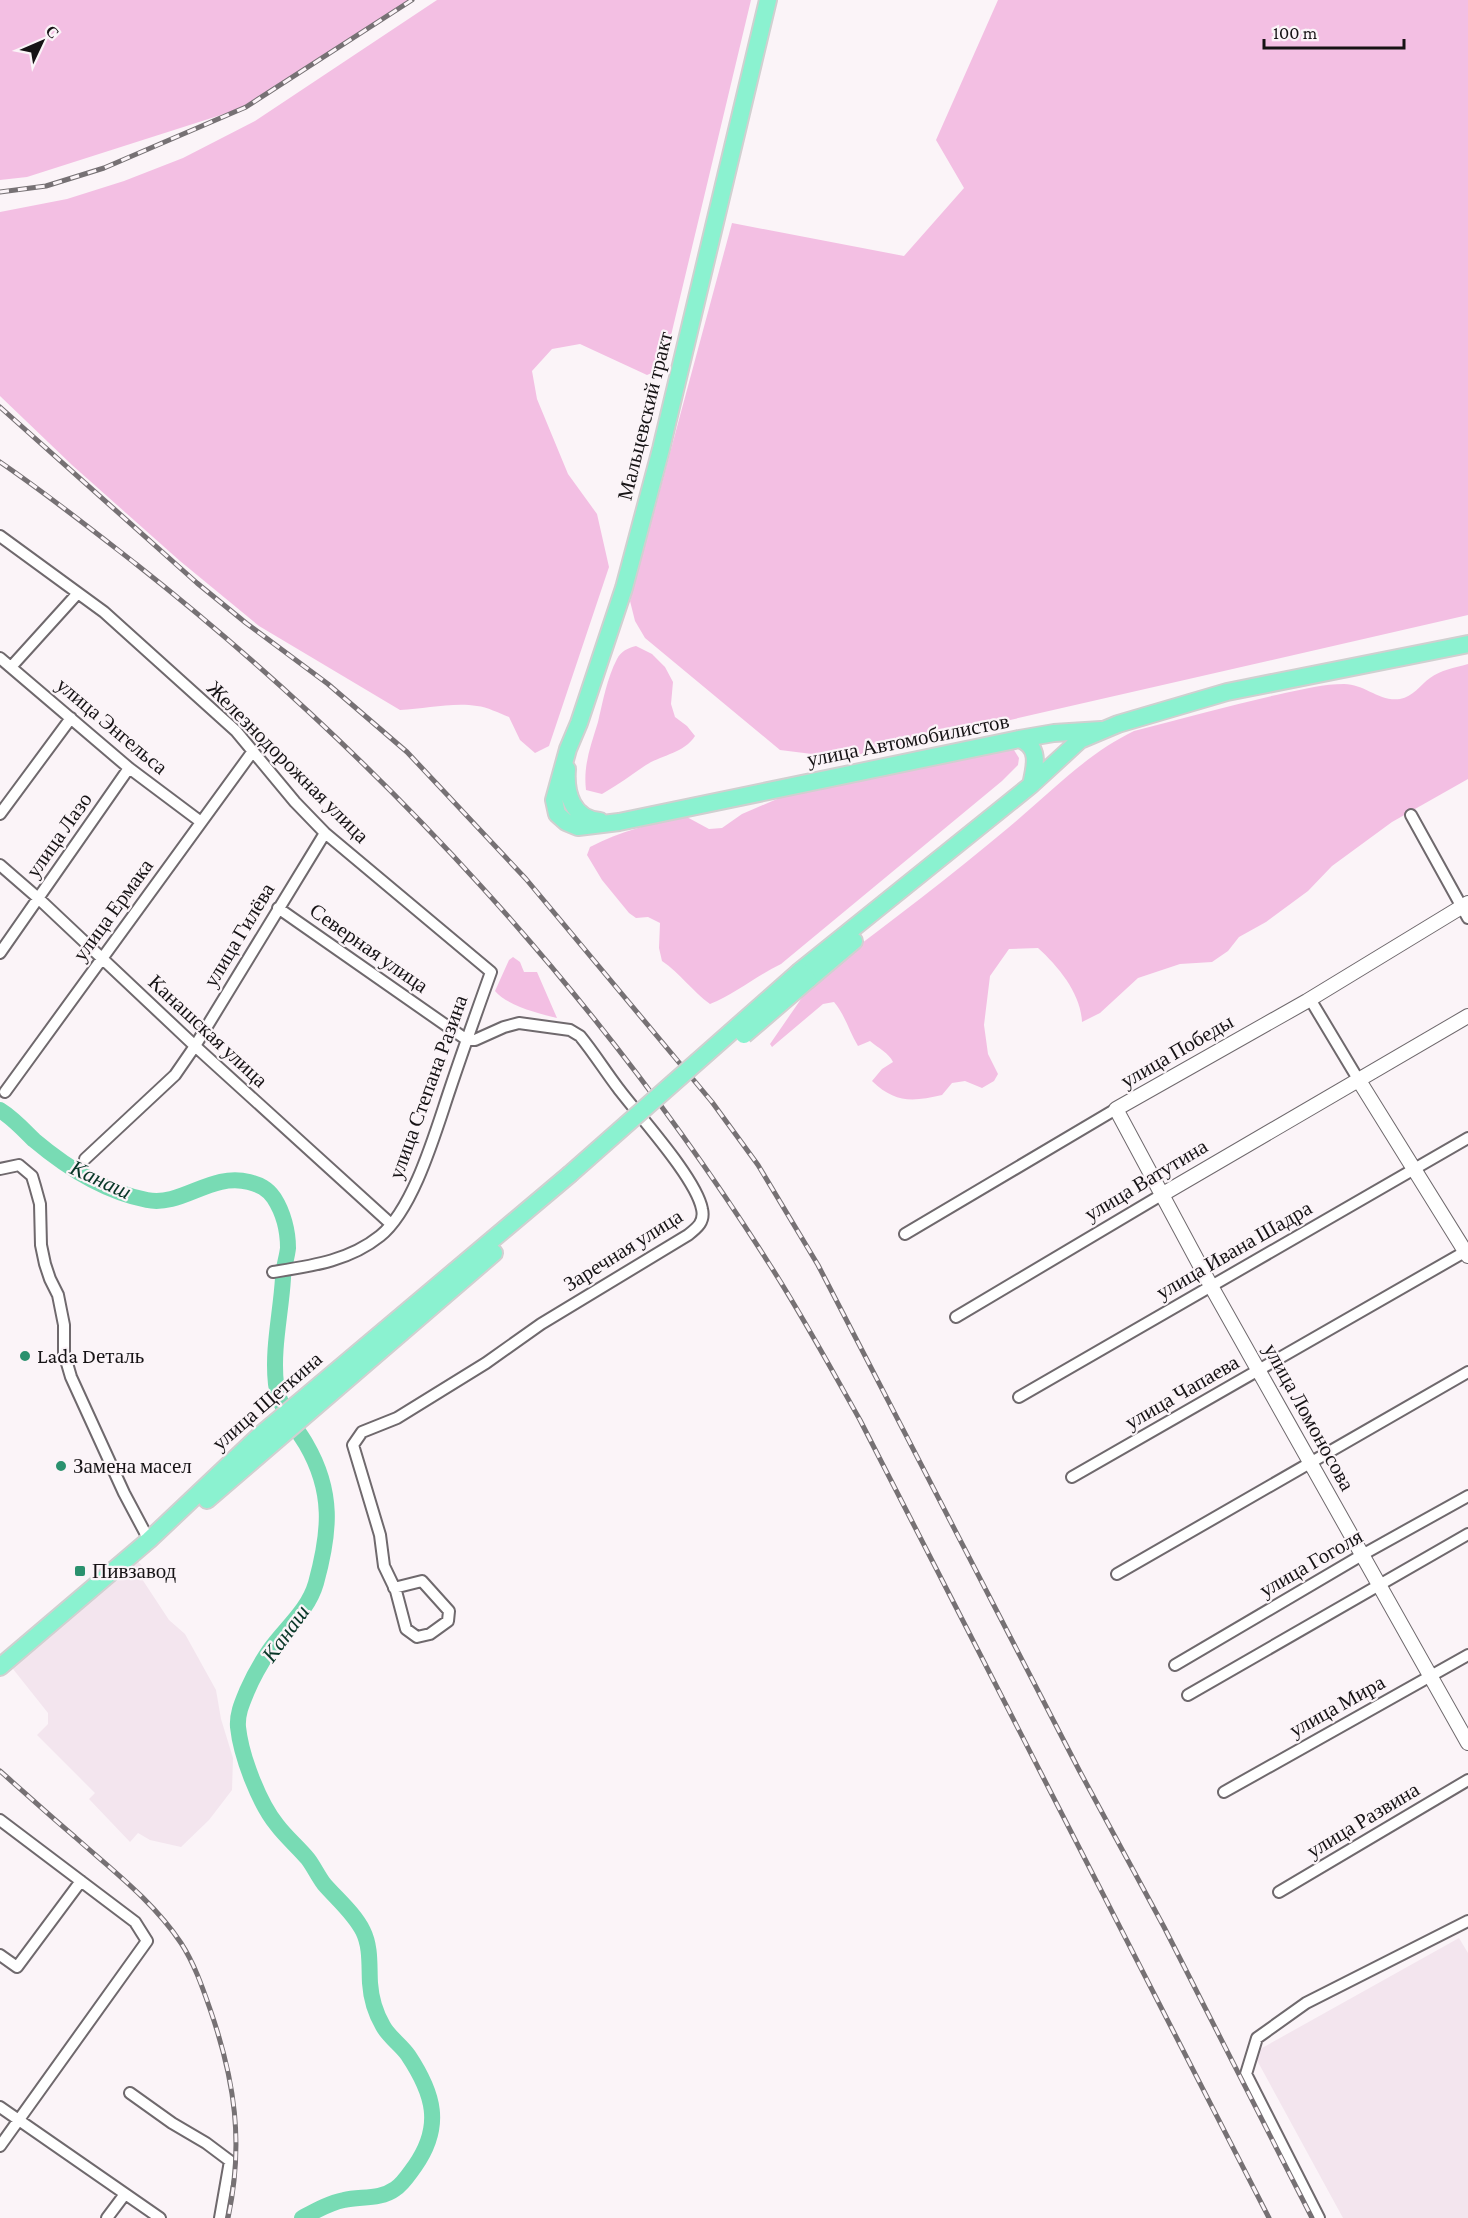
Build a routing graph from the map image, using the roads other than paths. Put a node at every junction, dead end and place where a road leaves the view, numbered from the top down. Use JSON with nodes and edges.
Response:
{"nodes":[{"id":1,"x":768,"y":0,"type":"edge"},
{"id":2,"x":0,"y":536,"type":"edge"},
{"id":3,"x":78,"y":593,"type":"junction"},
{"id":4,"x":1468,"y":644,"type":"edge"},
{"id":5,"x":0,"y":658,"type":"edge"},
{"id":6,"x":11,"y":667,"type":"junction"},
{"id":7,"x":71,"y":718,"type":"junction"},
{"id":8,"x":1101,"y":730,"type":"junction"},
{"id":9,"x":1019,"y":739,"type":"junction"},
{"id":10,"x":253,"y":751,"type":"junction"},
{"id":11,"x":129,"y":768,"type":"junction"},
{"id":12,"x":1031,"y":784,"type":"junction"},
{"id":13,"x":0,"y":814,"type":"edge"},
{"id":14,"x":1411,"y":815,"type":"dead end"},
{"id":15,"x":201,"y":822,"type":"junction"},
{"id":16,"x":577,"y":822,"type":"joint"},
{"id":17,"x":325,"y":833,"type":"junction"},
{"id":18,"x":0,"y":865,"type":"edge"},
{"id":19,"x":38,"y":898,"type":"junction"},
{"id":20,"x":278,"y":908,"type":"junction"},
{"id":21,"x":1466,"y":909,"type":"edge"},
{"id":22,"x":0,"y":953,"type":"edge"},
{"id":23,"x":102,"y":958,"type":"junction"},
{"id":24,"x":491,"y":972,"type":"joint"},
{"id":25,"x":804,"y":975,"type":"junction"},
{"id":26,"x":1310,"y":999,"type":"junction"},
{"id":27,"x":1468,"y":1016,"type":"edge"},
{"id":28,"x":467,"y":1040,"type":"junction"},
{"id":29,"x":195,"y":1047,"type":"junction"},
{"id":30,"x":1358,"y":1079,"type":"junction"},
{"id":31,"x":5,"y":1092,"type":"dead end"},
{"id":32,"x":1116,"y":1110,"type":"junction"},
{"id":33,"x":1468,"y":1138,"type":"edge"},
{"id":34,"x":85,"y":1159,"type":"dead end"},
{"id":35,"x":1,"y":1169,"type":"edge"},
{"id":36,"x":1414,"y":1169,"type":"junction"},
{"id":37,"x":1163,"y":1194,"type":"junction"},
{"id":38,"x":391,"y":1224,"type":"junction"},
{"id":39,"x":905,"y":1234,"type":"dead end"},
{"id":40,"x":1467,"y":1253,"type":"edge"},
{"id":41,"x":273,"y":1272,"type":"dead end"},
{"id":42,"x":1211,"y":1286,"type":"junction"},
{"id":43,"x":956,"y":1317,"type":"dead end"},
{"id":44,"x":1259,"y":1370,"type":"junction"},
{"id":45,"x":1468,"y":1372,"type":"edge"},
{"id":46,"x":1019,"y":1397,"type":"dead end"},
{"id":47,"x":1311,"y":1463,"type":"junction"},
{"id":48,"x":1072,"y":1477,"type":"dead end"},
{"id":49,"x":1468,"y":1496,"type":"edge"},
{"id":50,"x":1468,"y":1534,"type":"edge"},
{"id":51,"x":149,"y":1540,"type":"junction"},
{"id":52,"x":1362,"y":1555,"type":"junction"},
{"id":53,"x":1117,"y":1574,"type":"dead end"},
{"id":54,"x":1379,"y":1584,"type":"junction"},
{"id":55,"x":394,"y":1588,"type":"junction"},
{"id":56,"x":1468,"y":1655,"type":"edge"},
{"id":57,"x":1175,"y":1665,"type":"dead end"},
{"id":58,"x":0,"y":1667,"type":"edge"},
{"id":59,"x":1431,"y":1676,"type":"junction"},
{"id":60,"x":1188,"y":1695,"type":"dead end"},
{"id":61,"x":1468,"y":1743,"type":"edge"},
{"id":62,"x":1468,"y":1780,"type":"edge"},
{"id":63,"x":1224,"y":1792,"type":"dead end"},
{"id":64,"x":0,"y":1821,"type":"edge"},
{"id":65,"x":81,"y":1881,"type":"junction"},
{"id":66,"x":1278,"y":1892,"type":"dead end"},
{"id":67,"x":1468,"y":1922,"type":"edge"},
{"id":68,"x":0,"y":1955,"type":"edge"},
{"id":69,"x":130,"y":2093,"type":"dead end"},
{"id":70,"x":0,"y":2107,"type":"edge"},
{"id":71,"x":18,"y":2119,"type":"junction"},
{"id":72,"x":0,"y":2146,"type":"edge"},
{"id":73,"x":125,"y":2194,"type":"junction"},
{"id":74,"x":107,"y":2218,"type":"edge"},
{"id":75,"x":160,"y":2218,"type":"edge"},
{"id":76,"x":220,"y":2218,"type":"edge"},
{"id":77,"x":1319,"y":2218,"type":"edge"}],
"edges":[{"from":1,"to":16,"type":"main road","name":"Мальцевский тракт"},
{"from":2,"to":3,"type":"street","name":"Железнодорожная улица"},
{"from":3,"to":6,"type":"street"},
{"from":3,"to":10,"type":"street","name":"Железнодорожная улица"},
{"from":4,"to":8,"type":"main road"},
{"from":5,"to":6,"type":"street","name":"улица Энгельса"},
{"from":6,"to":7,"type":"street","name":"улица Энгельса"},
{"from":7,"to":11,"type":"street","name":"улица Энгельса"},
{"from":7,"to":13,"type":"street"},
{"from":8,"to":9,"type":"main road"},
{"from":8,"to":12,"type":"main road"},
{"from":8,"to":25,"type":"main road"},
{"from":9,"to":12,"type":"main road","name":"улица Автомобилистов"},
{"from":9,"to":16,"type":"main road","name":"улица Автомобилистов"},
{"from":10,"to":15,"type":"street","name":"улица Ермака"},
{"from":10,"to":17,"type":"street","name":"Железнодорожная улица"},
{"from":11,"to":15,"type":"street","name":"улица Энгельса"},
{"from":11,"to":19,"type":"street","name":"улица Лазо"},
{"from":12,"to":25,"type":"main road"},
{"from":14,"to":21,"type":"street"},
{"from":15,"to":23,"type":"street","name":"улица Ермака"},
{"from":17,"to":20,"type":"street","name":"улица Гилёва"},
{"from":17,"to":24,"type":"street","name":"Железнодорожная улица"},
{"from":18,"to":19,"type":"street","name":"Канашская улица"},
{"from":19,"to":22,"type":"street","name":"улица Лазо"},
{"from":19,"to":23,"type":"street","name":"Канашская улица"},
{"from":20,"to":28,"type":"street","name":"Северная улица"},
{"from":20,"to":29,"type":"street","name":"улица Гилёва"},
{"from":21,"to":26,"type":"street","name":"улица Победы"},
{"from":23,"to":29,"type":"street","name":"Канашская улица"},
{"from":23,"to":31,"type":"street","name":"улица Ермака"},
{"from":24,"to":28,"type":"street","name":"улица Степана Разина"},
{"from":25,"to":51,"type":"main road","name":"улица Щеткина","bridge":true},
{"from":26,"to":30,"type":"street"},
{"from":26,"to":32,"type":"street","name":"улица Победы"},
{"from":27,"to":30,"type":"street","name":"улица Ватутина"},
{"from":28,"to":38,"type":"street","name":"улица Степана Разина"},
{"from":28,"to":55,"type":"street","name":"Заречная улица"},
{"from":29,"to":34,"type":"street","name":"улица Гилёва"},
{"from":29,"to":38,"type":"street","name":"Канашская улица"},
{"from":30,"to":36,"type":"street"},
{"from":30,"to":37,"type":"street","name":"улица Ватутина"},
{"from":32,"to":37,"type":"street","name":"улица Ломоносова"},
{"from":32,"to":39,"type":"street","name":"улица Победы"},
{"from":33,"to":36,"type":"street","name":"улица Ивана Шадра"},
{"from":35,"to":51,"type":"street"},
{"from":36,"to":40,"type":"street"},
{"from":36,"to":42,"type":"street","name":"улица Ивана Шадра"},
{"from":37,"to":42,"type":"street","name":"улица Ломоносова"},
{"from":37,"to":43,"type":"street","name":"улица Ватутина"},
{"from":38,"to":41,"type":"street","name":"улица Степана Разина"},
{"from":40,"to":44,"type":"street","name":"улица Чапаева"},
{"from":42,"to":44,"type":"street","name":"улица Ломоносова"},
{"from":42,"to":46,"type":"street","name":"улица Ивана Шадра"},
{"from":44,"to":47,"type":"street","name":"улица Ломоносова"},
{"from":44,"to":48,"type":"street","name":"улица Чапаева"},
{"from":45,"to":47,"type":"street"},
{"from":47,"to":52,"type":"street","name":"улица Ломоносова"},
{"from":47,"to":53,"type":"street"},
{"from":49,"to":52,"type":"street","name":"улица Гоголя"},
{"from":50,"to":54,"type":"street"},
{"from":51,"to":58,"type":"main road","name":"улица Щеткина"},
{"from":52,"to":54,"type":"street","name":"улица Ломоносова"},
{"from":52,"to":57,"type":"street","name":"улица Гоголя"},
{"from":54,"to":59,"type":"street","name":"улица Ломоносова"},
{"from":54,"to":60,"type":"street"},
{"from":55,"to":55,"type":"street"},
{"from":56,"to":59,"type":"street","name":"улица Мира"},
{"from":59,"to":61,"type":"street","name":"улица Ломоносова"},
{"from":59,"to":63,"type":"street","name":"улица Мира"},
{"from":62,"to":66,"type":"street","name":"улица Развина"},
{"from":64,"to":65,"type":"street"},
{"from":65,"to":68,"type":"street"},
{"from":65,"to":71,"type":"street"},
{"from":67,"to":77,"type":"street"},
{"from":69,"to":76,"type":"street"},
{"from":70,"to":71,"type":"street"},
{"from":71,"to":72,"type":"street"},
{"from":71,"to":73,"type":"street"},
{"from":73,"to":74,"type":"street"},
{"from":73,"to":75,"type":"street"}]}
